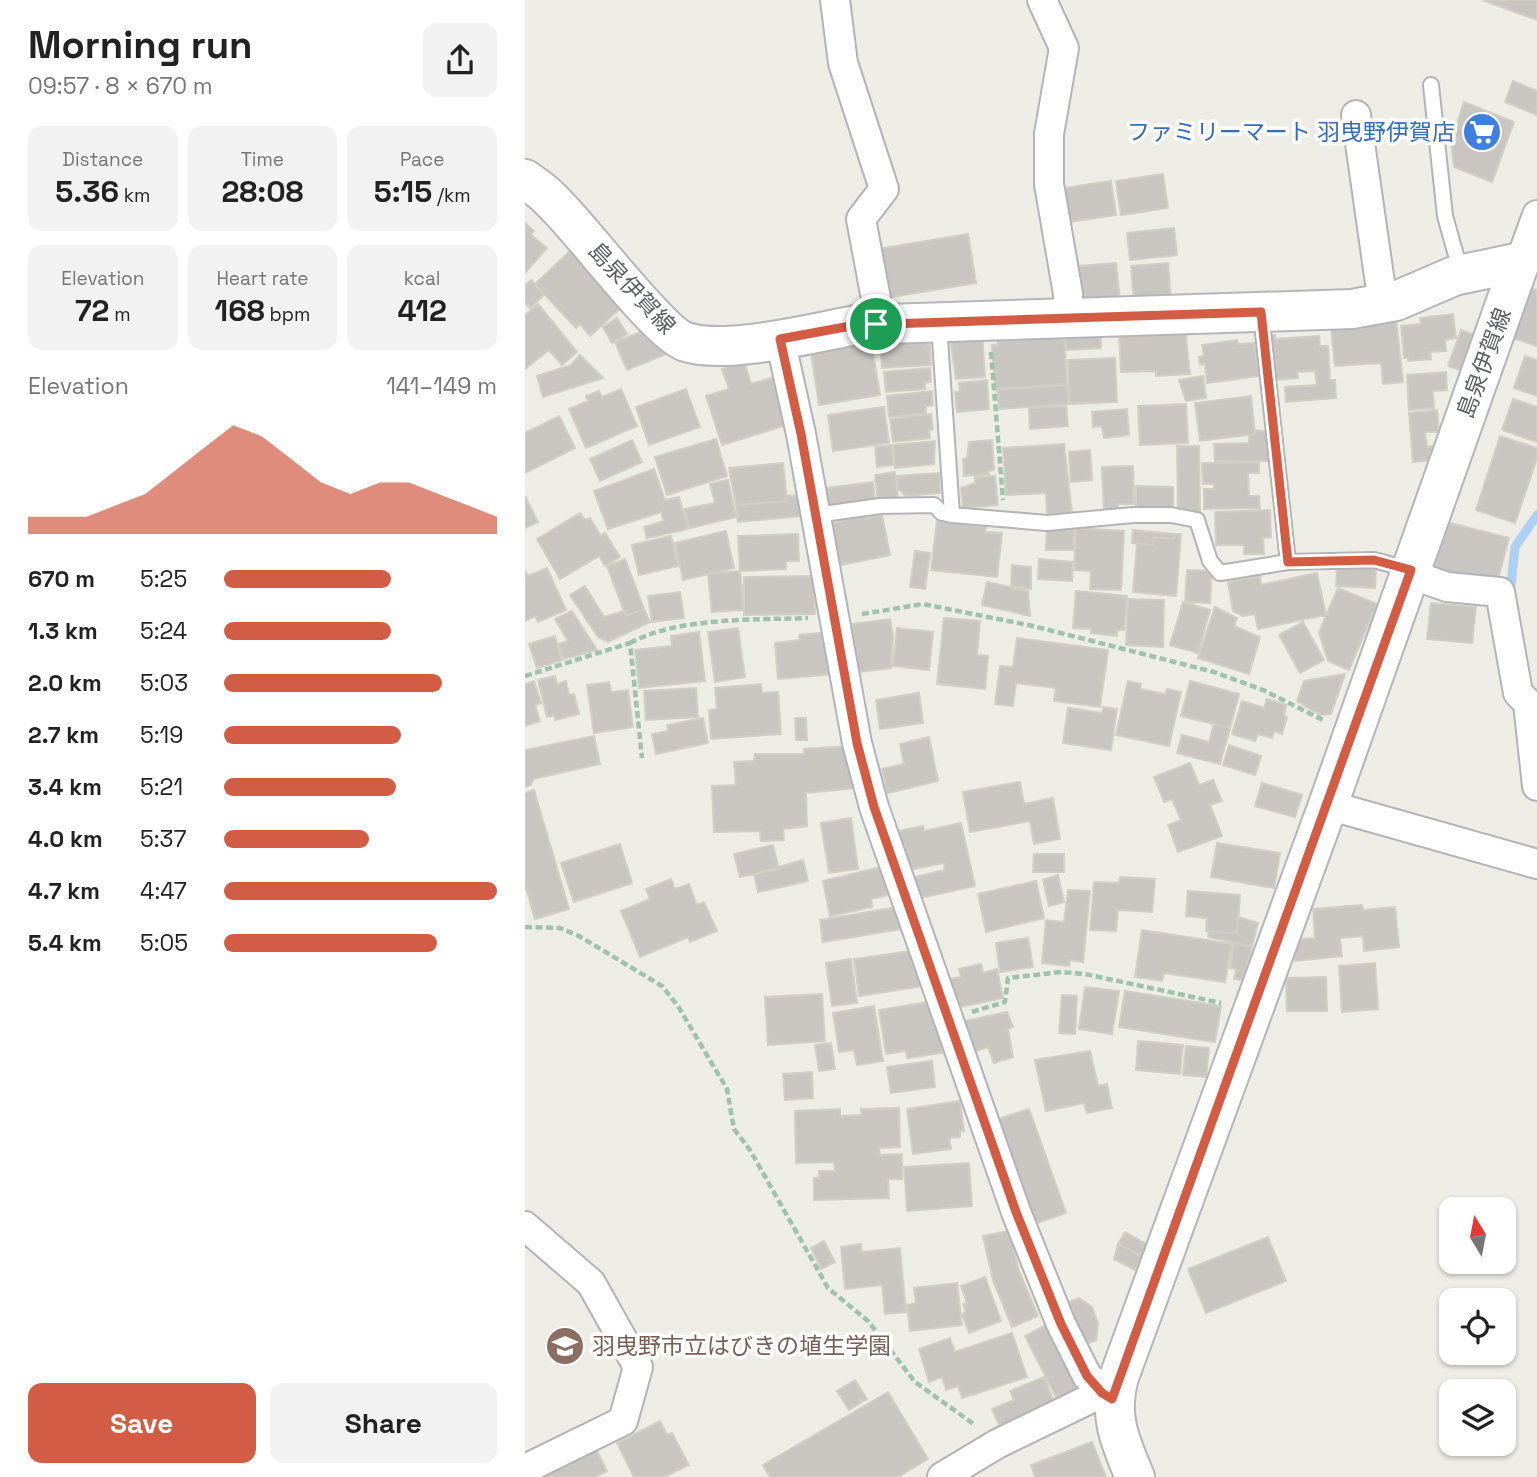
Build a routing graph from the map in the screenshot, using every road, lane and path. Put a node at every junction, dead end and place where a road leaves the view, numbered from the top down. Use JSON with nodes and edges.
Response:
{"nodes":[{"id":1,"x":835,"y":0,"type":"edge"},
{"id":2,"x":1042,"y":0,"type":"edge"},
{"id":3,"x":1431,"y":85,"type":"dead end"},
{"id":4,"x":1356,"y":115,"type":"dead end"},
{"id":5,"x":525,"y":179,"type":"edge"},
{"id":6,"x":1537,"y":215,"type":"edge"},
{"id":7,"x":1529,"y":259,"type":"edge"},
{"id":8,"x":1462,"y":275,"type":"junction"},
{"id":9,"x":1383,"y":304,"type":"junction"},
{"id":10,"x":1261,"y":312,"type":"junction"},
{"id":11,"x":1068,"y":317,"type":"junction"},
{"id":12,"x":988,"y":321,"type":"junction"},
{"id":13,"x":939,"y":322,"type":"junction"},
{"id":14,"x":876,"y":324,"type":"junction"},
{"id":15,"x":780,"y":339,"type":"junction"},
{"id":16,"x":952,"y":514,"type":"junction"},
{"id":17,"x":816,"y":515,"type":"junction"},
{"id":18,"x":1004,"y":519,"type":"junction"},
{"id":19,"x":1288,"y":562,"type":"junction"},
{"id":20,"x":1410,"y":572,"type":"junction"},
{"id":21,"x":835,"y":617,"type":"junction"},
{"id":22,"x":630,"y":643,"type":"junction"},
{"id":23,"x":525,"y":676,"type":"edge"},
{"id":24,"x":1533,"y":705,"type":"edge"},
{"id":25,"x":1324,"y":720,"type":"dead end"},
{"id":26,"x":642,"y":758,"type":"dead end"},
{"id":27,"x":1537,"y":786,"type":"edge"},
{"id":28,"x":1328,"y":805,"type":"junction"},
{"id":29,"x":1537,"y":864,"type":"edge"},
{"id":30,"x":525,"y":927,"type":"edge"},
{"id":31,"x":1253,"y":1006,"type":"junction"},
{"id":32,"x":950,"y":1020,"type":"junction"},
{"id":33,"x":525,"y":1226,"type":"edge"},
{"id":34,"x":1107,"y":1396,"type":"junction"},
{"id":35,"x":997,"y":1444,"type":"junction"},
{"id":36,"x":525,"y":1469,"type":"edge"},
{"id":37,"x":942,"y":1477,"type":"edge"},
{"id":38,"x":1135,"y":1477,"type":"edge"}],
"edges":[{"from":1,"to":14,"type":"street"},
{"from":2,"to":11,"type":"street"},
{"from":3,"to":8,"type":"lane"},
{"from":4,"to":9,"type":"street"},
{"from":5,"to":15,"type":"main road","name":"島泉伊賀線"},
{"from":6,"to":7,"type":"street"},
{"from":7,"to":8,"type":"main road","name":"島泉伊賀線"},
{"from":7,"to":20,"type":"main road","name":"島泉伊賀線"},
{"from":8,"to":9,"type":"main road","name":"島泉伊賀線"},
{"from":9,"to":10,"type":"main road","name":"島泉伊賀線"},
{"from":10,"to":11,"type":"main road","name":"島泉伊賀線"},
{"from":10,"to":19,"type":"lane"},
{"from":11,"to":12,"type":"main road","name":"島泉伊賀線"},
{"from":12,"to":13,"type":"main road","name":"島泉伊賀線"},
{"from":12,"to":18,"type":"path"},
{"from":13,"to":14,"type":"main road","name":"島泉伊賀線"},
{"from":13,"to":16,"type":"lane"},
{"from":14,"to":15,"type":"main road","name":"島泉伊賀線"},
{"from":15,"to":17,"type":"street"},
{"from":16,"to":17,"type":"lane"},
{"from":16,"to":18,"type":"lane"},
{"from":17,"to":21,"type":"street"},
{"from":18,"to":19,"type":"lane"},
{"from":19,"to":20,"type":"lane"},
{"from":20,"to":24,"type":"street"},
{"from":20,"to":28,"type":"main road","name":"島泉伊賀線"},
{"from":21,"to":22,"type":"path"},
{"from":21,"to":25,"type":"path"},
{"from":21,"to":32,"type":"street"},
{"from":22,"to":23,"type":"path"},
{"from":22,"to":26,"type":"path"},
{"from":24,"to":27,"type":"street"},
{"from":28,"to":29,"type":"street"},
{"from":28,"to":31,"type":"main road","name":"島泉伊賀線"},
{"from":30,"to":35,"type":"path"},
{"from":31,"to":32,"type":"path"},
{"from":31,"to":34,"type":"main road","name":"島泉伊賀線"},
{"from":32,"to":34,"type":"street"},
{"from":33,"to":36,"type":"street"},
{"from":34,"to":35,"type":"street"},
{"from":34,"to":38,"type":"main road"},
{"from":35,"to":37,"type":"street"}]}
